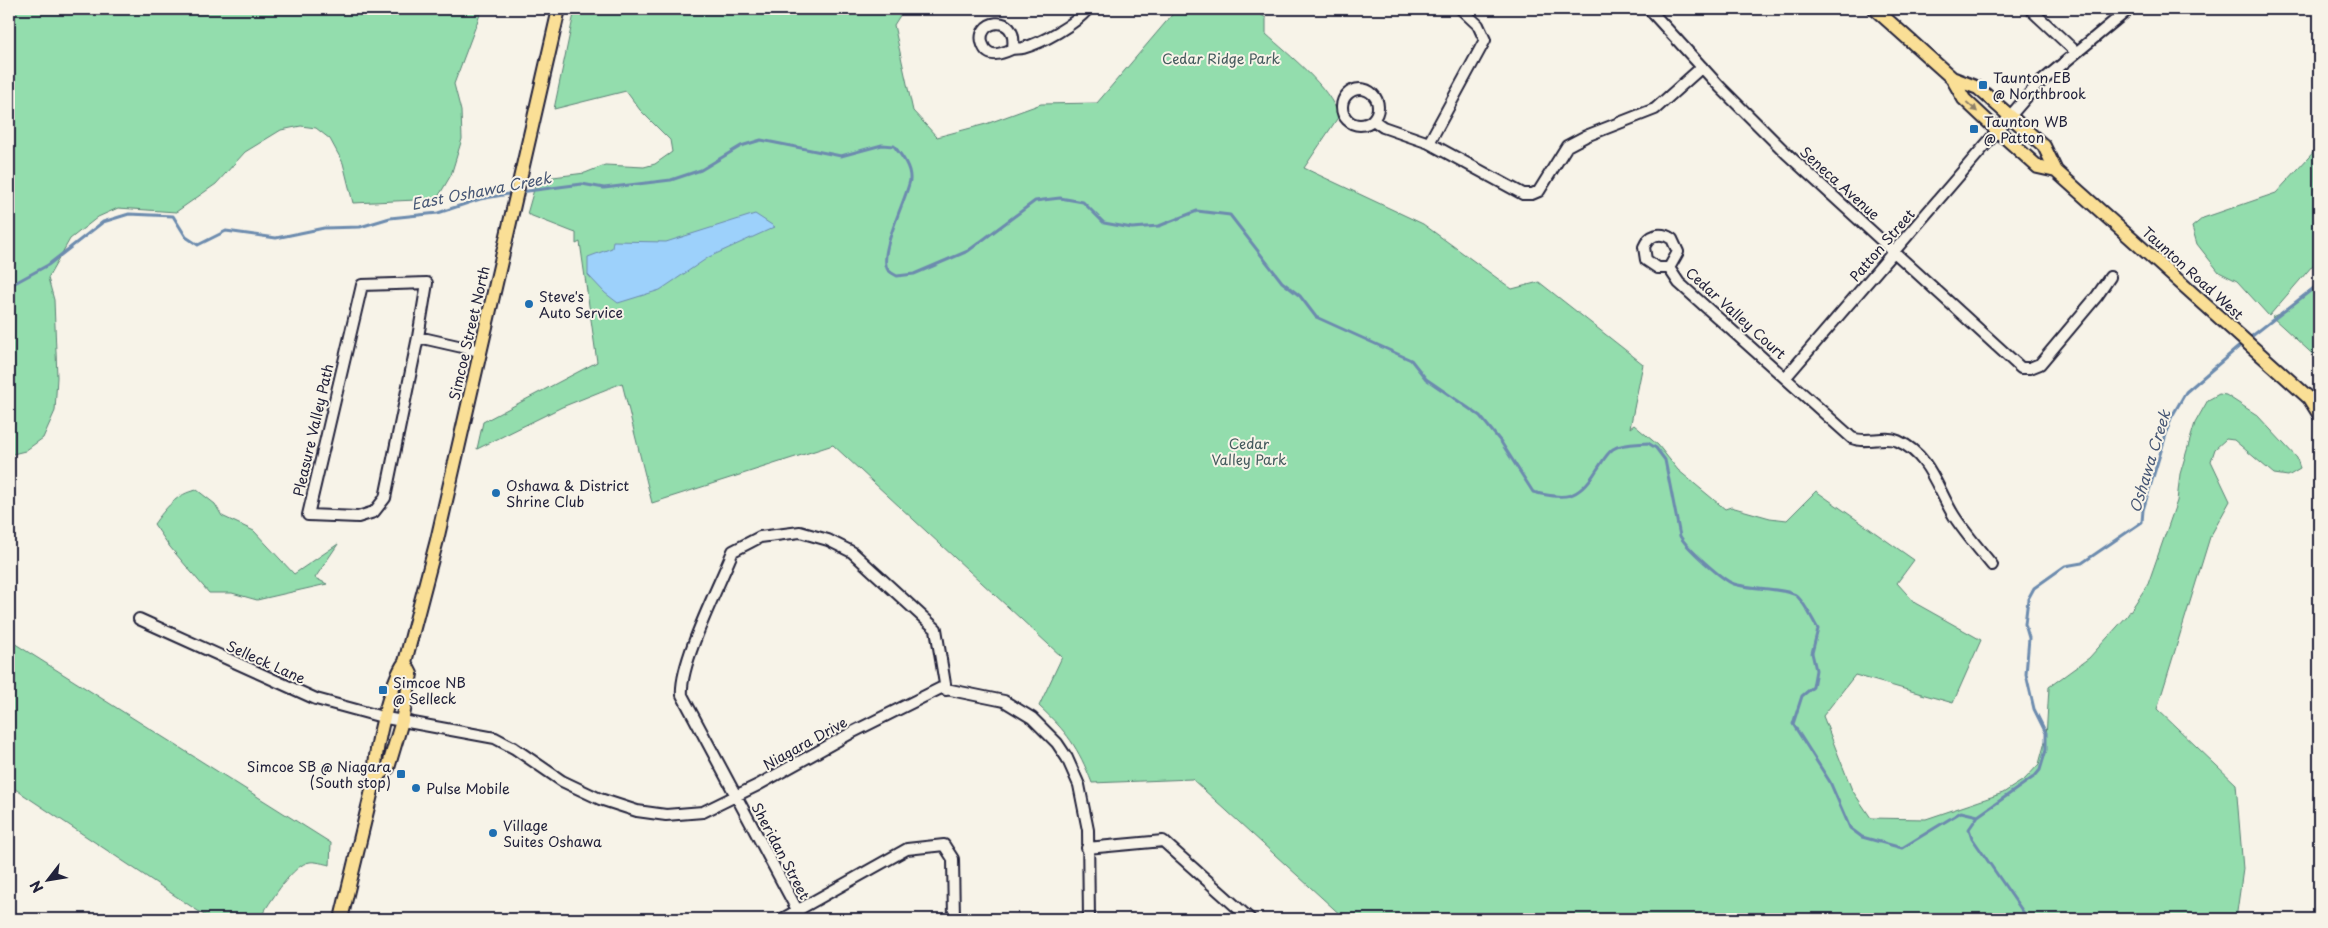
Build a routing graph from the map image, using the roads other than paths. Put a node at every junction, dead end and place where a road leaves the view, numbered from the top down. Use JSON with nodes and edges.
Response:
{"nodes":[{"id":1,"x":559,"y":9,"type":"edge"},
{"id":2,"x":1088,"y":9,"type":"edge"},
{"id":3,"x":1460,"y":9,"type":"edge"},
{"id":4,"x":1649,"y":9,"type":"edge"},
{"id":5,"x":1875,"y":9,"type":"edge"},
{"id":6,"x":2030,"y":9,"type":"edge"},
{"id":7,"x":2129,"y":9,"type":"edge"},
{"id":8,"x":1013,"y":48,"type":"dead end"},
{"id":9,"x":2076,"y":52,"type":"junction"},
{"id":10,"x":1702,"y":67,"type":"junction"},
{"id":11,"x":1952,"y":78,"type":"junction"},
{"id":12,"x":2010,"y":116,"type":"junction"},
{"id":13,"x":1373,"y":120,"type":"dead end"},
{"id":14,"x":1998,"y":131,"type":"junction"},
{"id":15,"x":1429,"y":143,"type":"junction"},
{"id":16,"x":2056,"y":171,"type":"junction"},
{"id":17,"x":1895,"y":252,"type":"junction"},
{"id":18,"x":1669,"y":268,"type":"dead end"},
{"id":19,"x":2110,"y":277,"type":"dead end"},
{"id":20,"x":418,"y":337,"type":"junction"},
{"id":21,"x":480,"y":351,"type":"junction"},
{"id":22,"x":1786,"y":377,"type":"junction"},
{"id":23,"x":2314,"y":400,"type":"edge"},
{"id":24,"x":2319,"y":414,"type":"edge"},
{"id":25,"x":1992,"y":565,"type":"dead end"},
{"id":26,"x":139,"y":619,"type":"dead end"},
{"id":27,"x":405,"y":662,"type":"junction"},
{"id":28,"x":946,"y":690,"type":"junction"},
{"id":29,"x":386,"y":718,"type":"junction"},
{"id":30,"x":402,"y":720,"type":"junction"},
{"id":31,"x":375,"y":778,"type":"junction"},
{"id":32,"x":736,"y":796,"type":"junction"},
{"id":33,"x":1088,"y":848,"type":"junction"},
{"id":34,"x":800,"y":915,"type":"edge"},
{"id":35,"x":341,"y":919,"type":"edge"},
{"id":36,"x":782,"y":919,"type":"edge"},
{"id":37,"x":954,"y":919,"type":"edge"},
{"id":38,"x":1089,"y":919,"type":"edge"},
{"id":39,"x":1250,"y":919,"type":"edge"}],
"edges":[{"from":1,"to":21,"type":"main road","name":"Simcoe Street North"},
{"from":2,"to":8,"type":"street"},
{"from":3,"to":15,"type":"street"},
{"from":4,"to":10,"type":"street","name":"Seneca Avenue"},
{"from":5,"to":11,"type":"main road","name":"Taunton Road West"},
{"from":6,"to":9,"type":"street"},
{"from":7,"to":9,"type":"street","name":"Patton Street"},
{"from":9,"to":12,"type":"street","name":"Patton Street"},
{"from":10,"to":15,"type":"street"},
{"from":10,"to":17,"type":"street","name":"Seneca Avenue"},
{"from":11,"to":12,"type":"main road","name":"Taunton Road West"},
{"from":11,"to":14,"type":"main road","name":"Taunton Road West","one_way":true},
{"from":12,"to":14,"type":"street","name":"Patton Street"},
{"from":12,"to":16,"type":"main road","name":"Taunton Road West"},
{"from":13,"to":15,"type":"street"},
{"from":14,"to":16,"type":"main road","name":"Taunton Road West"},
{"from":14,"to":17,"type":"street","name":"Patton Street"},
{"from":16,"to":23,"type":"main road","name":"Taunton Road West"},
{"from":17,"to":19,"type":"street","name":"Seneca Avenue"},
{"from":17,"to":22,"type":"street","name":"Patton Street"},
{"from":18,"to":22,"type":"street","name":"Cedar Valley Court"},
{"from":20,"to":20,"type":"street","name":"Pleasure Valley Path"},
{"from":20,"to":21,"type":"street"},
{"from":21,"to":27,"type":"main road","name":"Simcoe Street North"},
{"from":22,"to":25,"type":"street","name":"Cedar Valley Court"},
{"from":23,"to":24,"type":"main road","name":"Taunton Road West"},
{"from":26,"to":29,"type":"street","name":"Selleck Lane"},
{"from":27,"to":29,"type":"main road","name":"Simcoe Street North"},
{"from":27,"to":30,"type":"main road","name":"Simcoe Street North"},
{"from":28,"to":32,"type":"street","name":"Niagara Drive"},
{"from":28,"to":32,"type":"street","name":"Sheridan Street"},
{"from":28,"to":33,"type":"street","name":"Niagara Drive"},
{"from":29,"to":30,"type":"street","name":"Niagara Drive"},
{"from":29,"to":31,"type":"main road","name":"Simcoe Street North"},
{"from":30,"to":31,"type":"main road","name":"Simcoe Street North"},
{"from":30,"to":32,"type":"street","name":"Niagara Drive"},
{"from":31,"to":35,"type":"main road","name":"Simcoe Street North"},
{"from":32,"to":34,"type":"street","name":"Sheridan Street"},
{"from":33,"to":38,"type":"street","name":"Niagara Drive"},
{"from":33,"to":39,"type":"street"},
{"from":34,"to":36,"type":"street"},
{"from":34,"to":37,"type":"street"}]}
